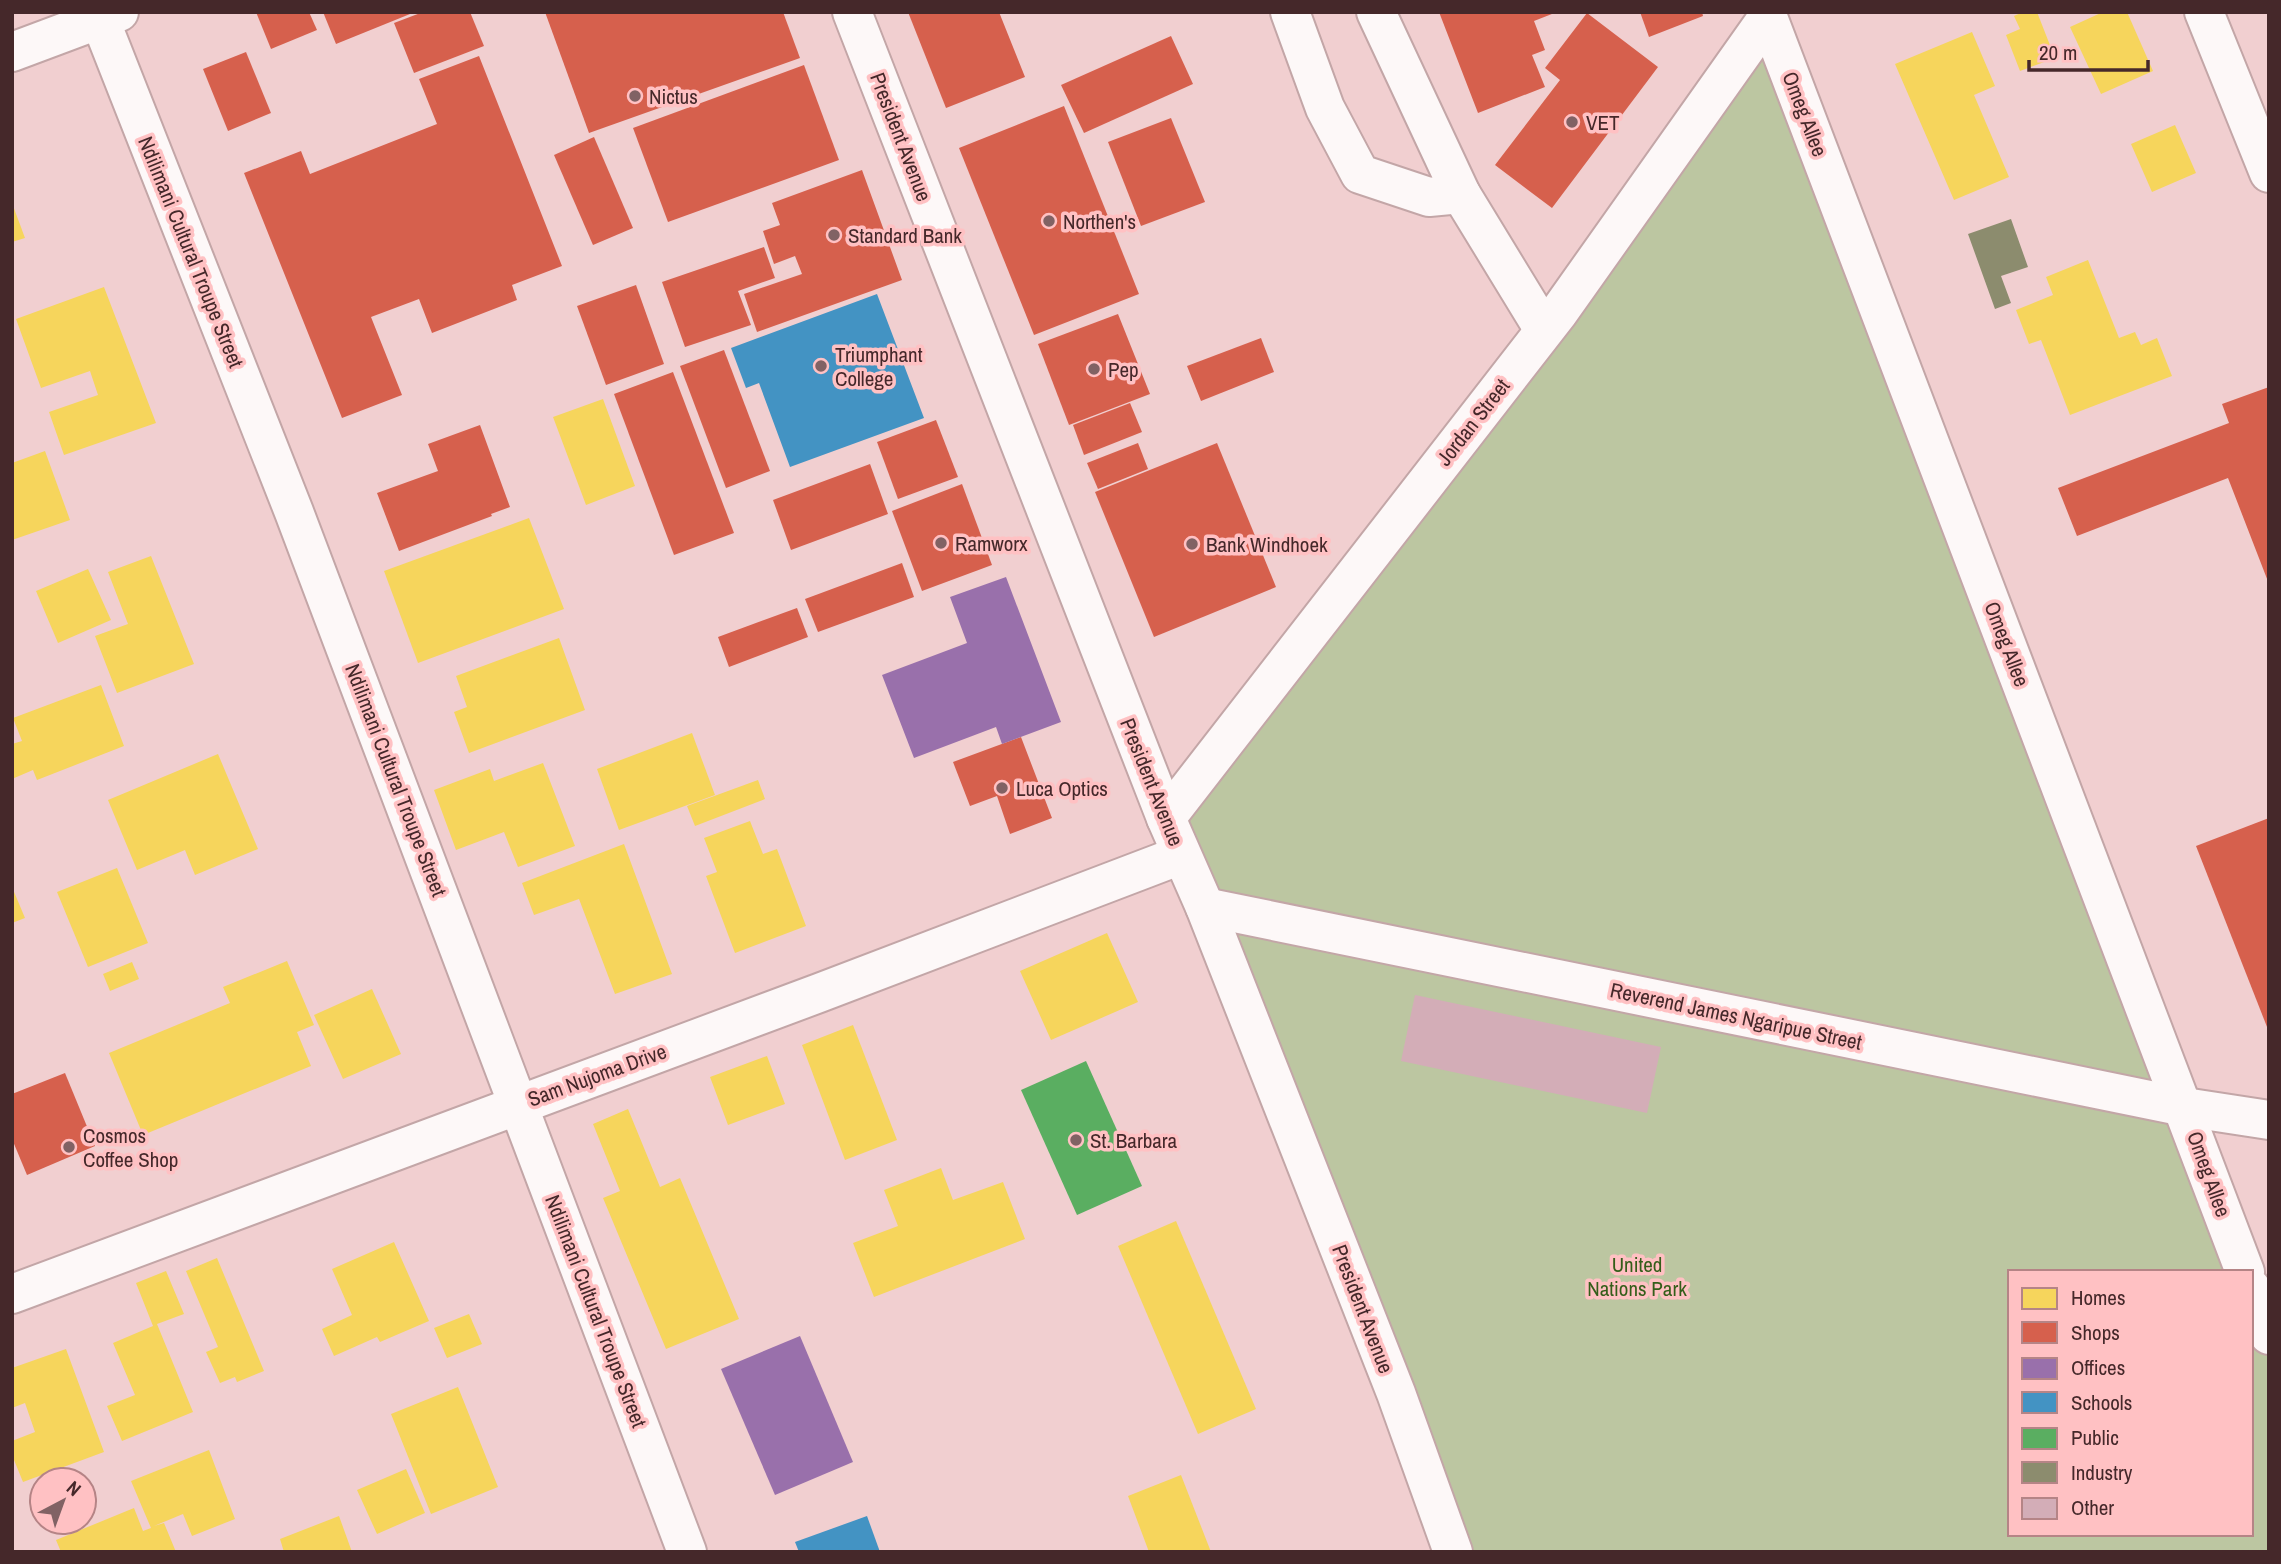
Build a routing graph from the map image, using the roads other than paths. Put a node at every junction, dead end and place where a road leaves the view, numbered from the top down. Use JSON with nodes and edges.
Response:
{"nodes":[{"id":1,"x":852,"y":12,"type":"edge"},
{"id":2,"x":1290,"y":12,"type":"edge"},
{"id":3,"x":1376,"y":12,"type":"edge"},
{"id":4,"x":2204,"y":12,"type":"edge"},
{"id":5,"x":1774,"y":14,"type":"edge"},
{"id":6,"x":105,"y":15,"type":"edge"},
{"id":7,"x":12,"y":52,"type":"edge"},
{"id":8,"x":2269,"y":173,"type":"edge"},
{"id":9,"x":1461,"y":194,"type":"junction"},
{"id":10,"x":1544,"y":330,"type":"junction"},
{"id":11,"x":1166,"y":818,"type":"junction"},
{"id":12,"x":1181,"y":855,"type":"junction"},
{"id":13,"x":1205,"y":907,"type":"junction"},
{"id":14,"x":519,"y":1104,"type":"junction"},
{"id":15,"x":2184,"y":1107,"type":"junction"},
{"id":16,"x":2269,"y":1120,"type":"edge"},
{"id":17,"x":2244,"y":1270,"type":"edge"},
{"id":18,"x":2253,"y":1293,"type":"edge"},
{"id":19,"x":12,"y":1294,"type":"edge"},
{"id":20,"x":2269,"y":1335,"type":"edge"},
{"id":21,"x":687,"y":1552,"type":"edge"},
{"id":22,"x":1453,"y":1552,"type":"edge"}],
"edges":[{"from":1,"to":11,"type":"street","name":"President Avenue"},
{"from":2,"to":9,"type":"street"},
{"from":3,"to":9,"type":"street"},
{"from":4,"to":8,"type":"street"},
{"from":5,"to":10,"type":"street","name":"Jordan Street"},
{"from":5,"to":15,"type":"street","name":"Omeg Allee"},
{"from":6,"to":7,"type":"street"},
{"from":6,"to":14,"type":"street","name":"Ndilimani Cultural Troupe Street"},
{"from":9,"to":10,"type":"street"},
{"from":10,"to":11,"type":"street","name":"Jordan Street"},
{"from":11,"to":12,"type":"street","name":"President Avenue"},
{"from":12,"to":13,"type":"street","name":"President Avenue"},
{"from":12,"to":14,"type":"street","name":"Sam Nujoma Drive"},
{"from":13,"to":15,"type":"street","name":"Reverend James Ngaripue Street"},
{"from":13,"to":22,"type":"street","name":"President Avenue"},
{"from":14,"to":19,"type":"street","name":"Sam Nujoma Drive"},
{"from":14,"to":21,"type":"street","name":"Ndilimani Cultural Troupe Street"},
{"from":15,"to":16,"type":"street","name":"Reverend James Ngaripue Street"},
{"from":15,"to":17,"type":"street","name":"Omeg Allee"},
{"from":18,"to":20,"type":"street"}]}
